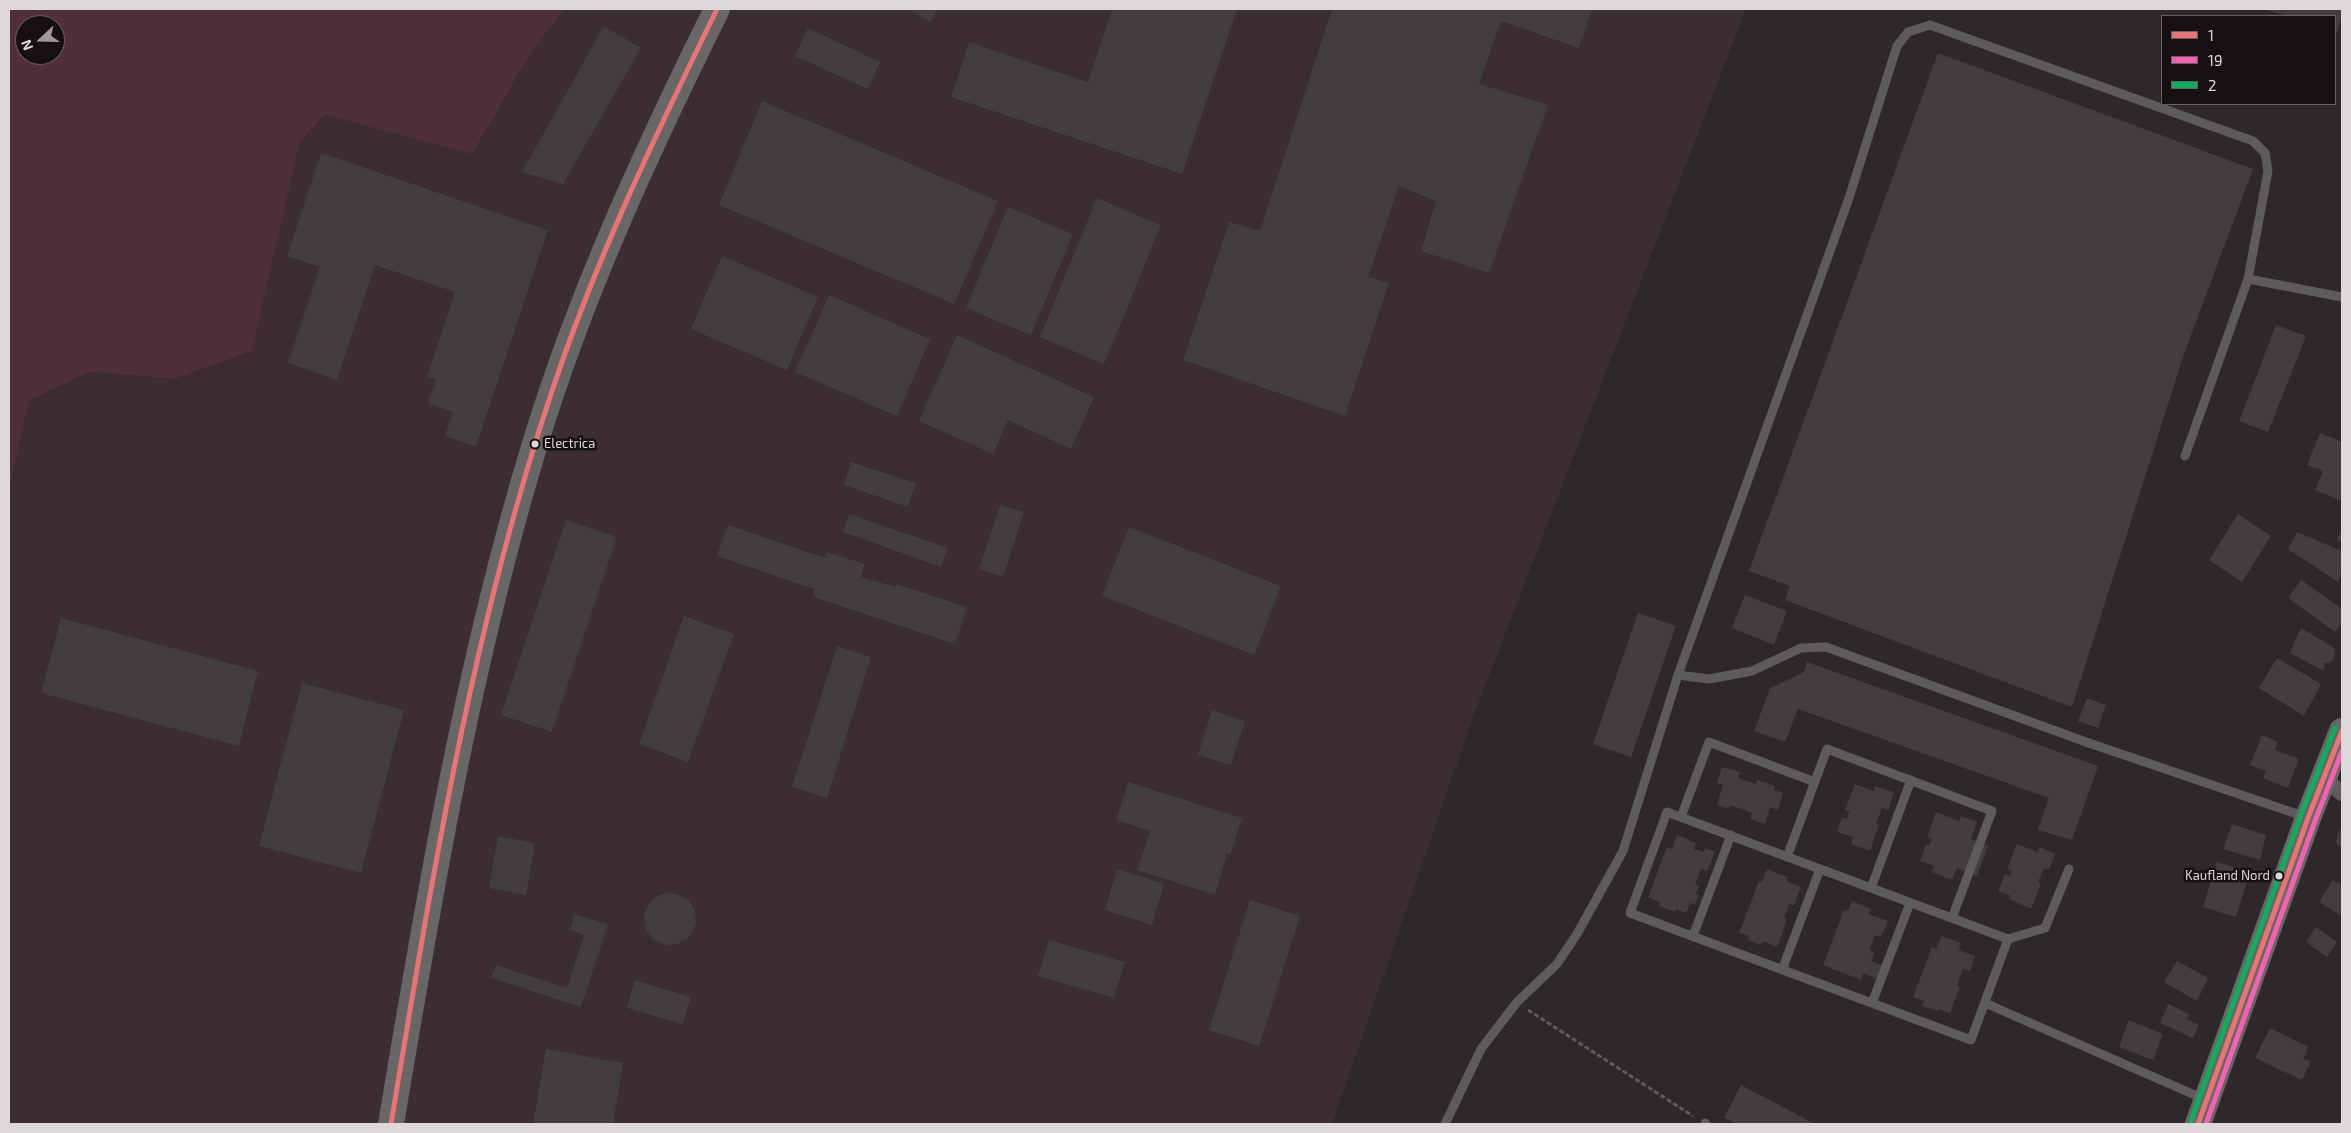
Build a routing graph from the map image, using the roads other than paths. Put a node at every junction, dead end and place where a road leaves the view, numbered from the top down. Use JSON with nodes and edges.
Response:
{"nodes":[{"id":1,"x":718,"y":9,"type":"edge"},
{"id":2,"x":2248,"y":279,"type":"junction"},
{"id":3,"x":2342,"y":298,"type":"edge"},
{"id":4,"x":2185,"y":456,"type":"dead end"},
{"id":5,"x":1678,"y":674,"type":"junction"},
{"id":6,"x":2342,"y":732,"type":"edge"},
{"id":7,"x":1911,"y":780,"type":"junction"},
{"id":8,"x":1815,"y":782,"type":"junction"},
{"id":9,"x":2333,"y":786,"type":"edge"},
{"id":10,"x":1681,"y":817,"type":"junction"},
{"id":11,"x":2308,"y":818,"type":"junction"},
{"id":12,"x":1731,"y":836,"type":"junction"},
{"id":13,"x":1787,"y":857,"type":"junction"},
{"id":14,"x":1820,"y":869,"type":"junction"},
{"id":15,"x":2069,"y":869,"type":"dead end"},
{"id":16,"x":1871,"y":888,"type":"junction"},
{"id":17,"x":1910,"y":903,"type":"junction"},
{"id":18,"x":1952,"y":918,"type":"junction"},
{"id":19,"x":1693,"y":936,"type":"junction"},
{"id":20,"x":2008,"y":939,"type":"junction"},
{"id":21,"x":1782,"y":970,"type":"junction"},
{"id":22,"x":1872,"y":1004,"type":"junction"},
{"id":23,"x":1984,"y":1004,"type":"junction"},
{"id":24,"x":2207,"y":1100,"type":"junction"},
{"id":25,"x":391,"y":1124,"type":"edge"},
{"id":26,"x":1444,"y":1124,"type":"edge"},
{"id":27,"x":2198,"y":1124,"type":"edge"}],
"edges":[{"from":1,"to":25,"type":"main road"},
{"from":2,"to":3,"type":"lane"},
{"from":2,"to":4,"type":"lane"},
{"from":2,"to":5,"type":"lane"},
{"from":5,"to":11,"type":"lane"},
{"from":5,"to":26,"type":"lane"},
{"from":6,"to":9,"type":"main road"},
{"from":7,"to":8,"type":"lane"},
{"from":7,"to":16,"type":"lane"},
{"from":7,"to":18,"type":"lane"},
{"from":8,"to":10,"type":"lane"},
{"from":8,"to":13,"type":"lane"},
{"from":9,"to":11,"type":"main road"},
{"from":10,"to":12,"type":"lane"},
{"from":10,"to":19,"type":"lane"},
{"from":11,"to":24,"type":"main road"},
{"from":12,"to":13,"type":"lane"},
{"from":12,"to":19,"type":"lane"},
{"from":13,"to":14,"type":"lane"},
{"from":14,"to":16,"type":"lane"},
{"from":14,"to":21,"type":"lane"},
{"from":15,"to":20,"type":"lane"},
{"from":16,"to":17,"type":"lane"},
{"from":17,"to":18,"type":"lane"},
{"from":17,"to":22,"type":"lane"},
{"from":18,"to":20,"type":"lane"},
{"from":19,"to":21,"type":"lane"},
{"from":20,"to":23,"type":"lane"},
{"from":21,"to":22,"type":"lane"},
{"from":22,"to":23,"type":"lane"},
{"from":23,"to":24,"type":"lane"},
{"from":24,"to":27,"type":"main road"}]}
